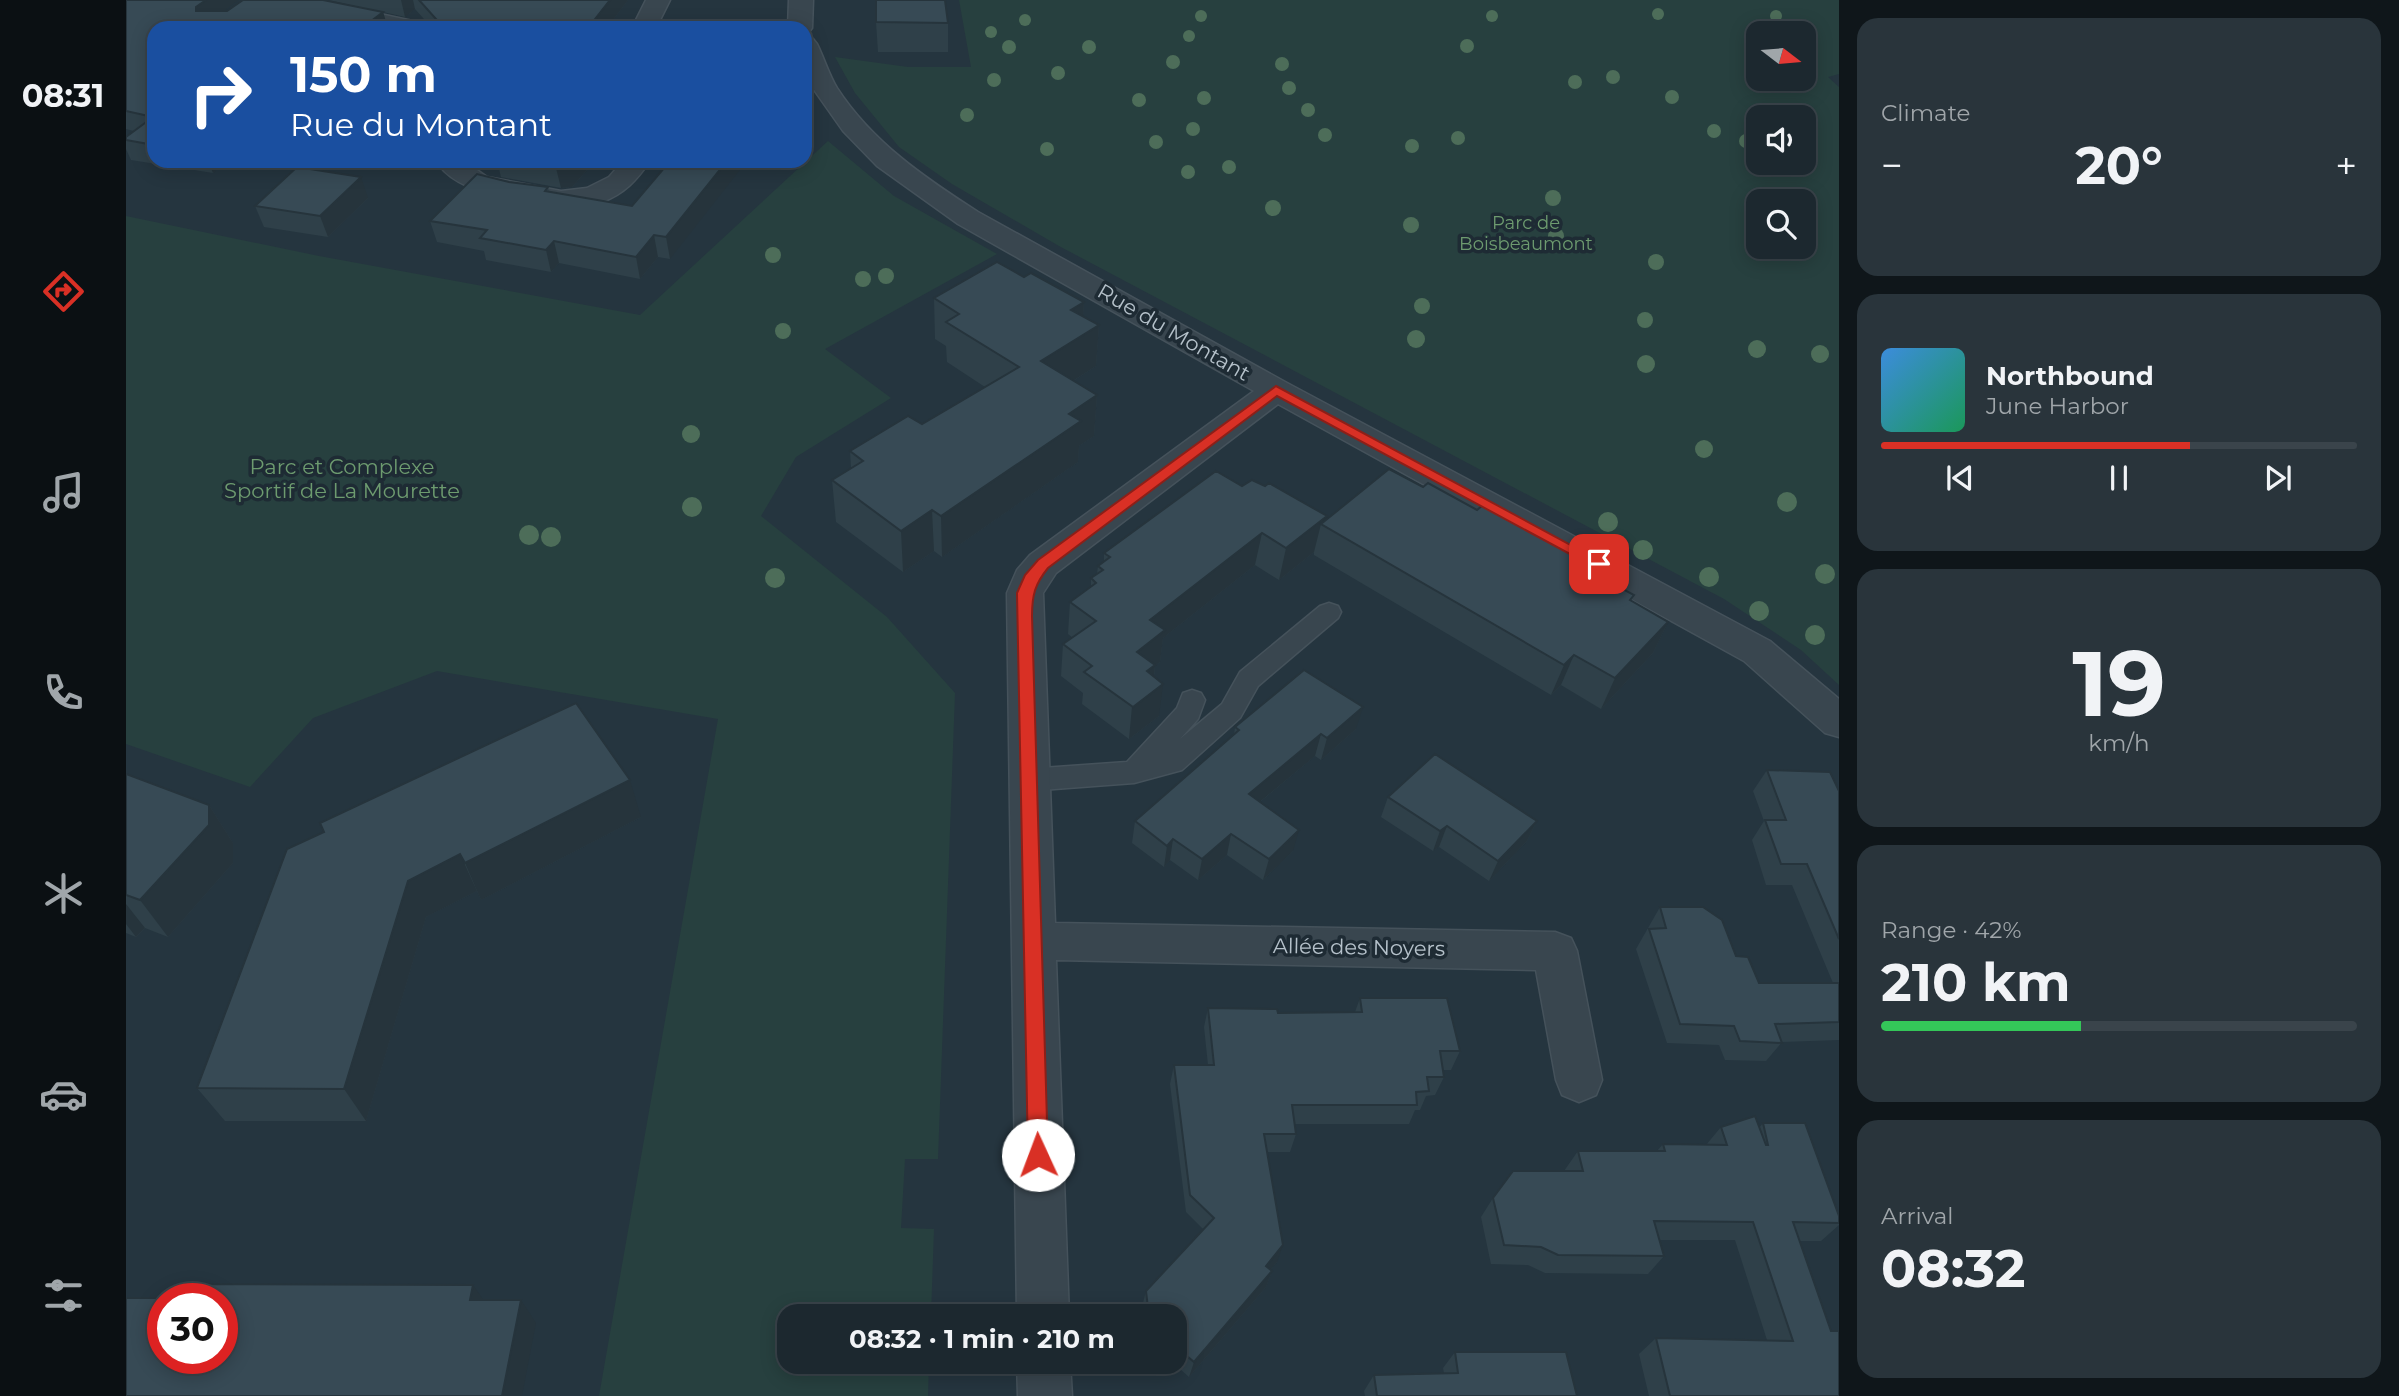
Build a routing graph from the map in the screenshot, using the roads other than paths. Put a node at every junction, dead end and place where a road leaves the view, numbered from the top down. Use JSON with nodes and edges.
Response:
{"nodes":[{"id":1,"x":282,"y":0,"type":"edge"},
{"id":2,"x":658,"y":0,"type":"edge"},
{"id":3,"x":801,"y":0,"type":"edge"},
{"id":4,"x":381,"y":21,"type":"edge"},
{"id":5,"x":648,"y":21,"type":"edge"},
{"id":6,"x":800,"y":21,"type":"edge"},
{"id":7,"x":812,"y":65,"type":"edge"},
{"id":8,"x":456,"y":168,"type":"edge"},
{"id":9,"x":631,"y":168,"type":"edge"},
{"id":10,"x":1276,"y":390,"type":"junction"},
{"id":11,"x":1329,"y":612,"type":"dead end"},
{"id":12,"x":1192,"y":700,"type":"dead end"},
{"id":13,"x":1839,"y":722,"type":"edge"},
{"id":14,"x":1135,"y":772,"type":"junction"},
{"id":15,"x":1028,"y":780,"type":"junction"},
{"id":16,"x":1032,"y":941,"type":"junction"},
{"id":17,"x":1579,"y":1080,"type":"dead end"},
{"id":18,"x":1043,"y":1304,"type":"edge"},
{"id":19,"x":1044,"y":1374,"type":"edge"},
{"id":20,"x":1045,"y":1396,"type":"edge"}],
"edges":[{"from":1,"to":4,"type":"street"},
{"from":2,"to":5,"type":"street"},
{"from":3,"to":6,"type":"street"},
{"from":7,"to":10,"type":"street","name":"Rue du Montant"},
{"from":8,"to":9,"type":"street"},
{"from":10,"to":13,"type":"street","name":"Rue du Montant"},
{"from":10,"to":15,"type":"street"},
{"from":11,"to":14,"type":"lane"},
{"from":12,"to":14,"type":"lane"},
{"from":14,"to":15,"type":"lane"},
{"from":15,"to":16,"type":"street"},
{"from":16,"to":17,"type":"street","name":"Allée des Noyers"},
{"from":16,"to":18,"type":"street"},
{"from":19,"to":20,"type":"street"}]}
